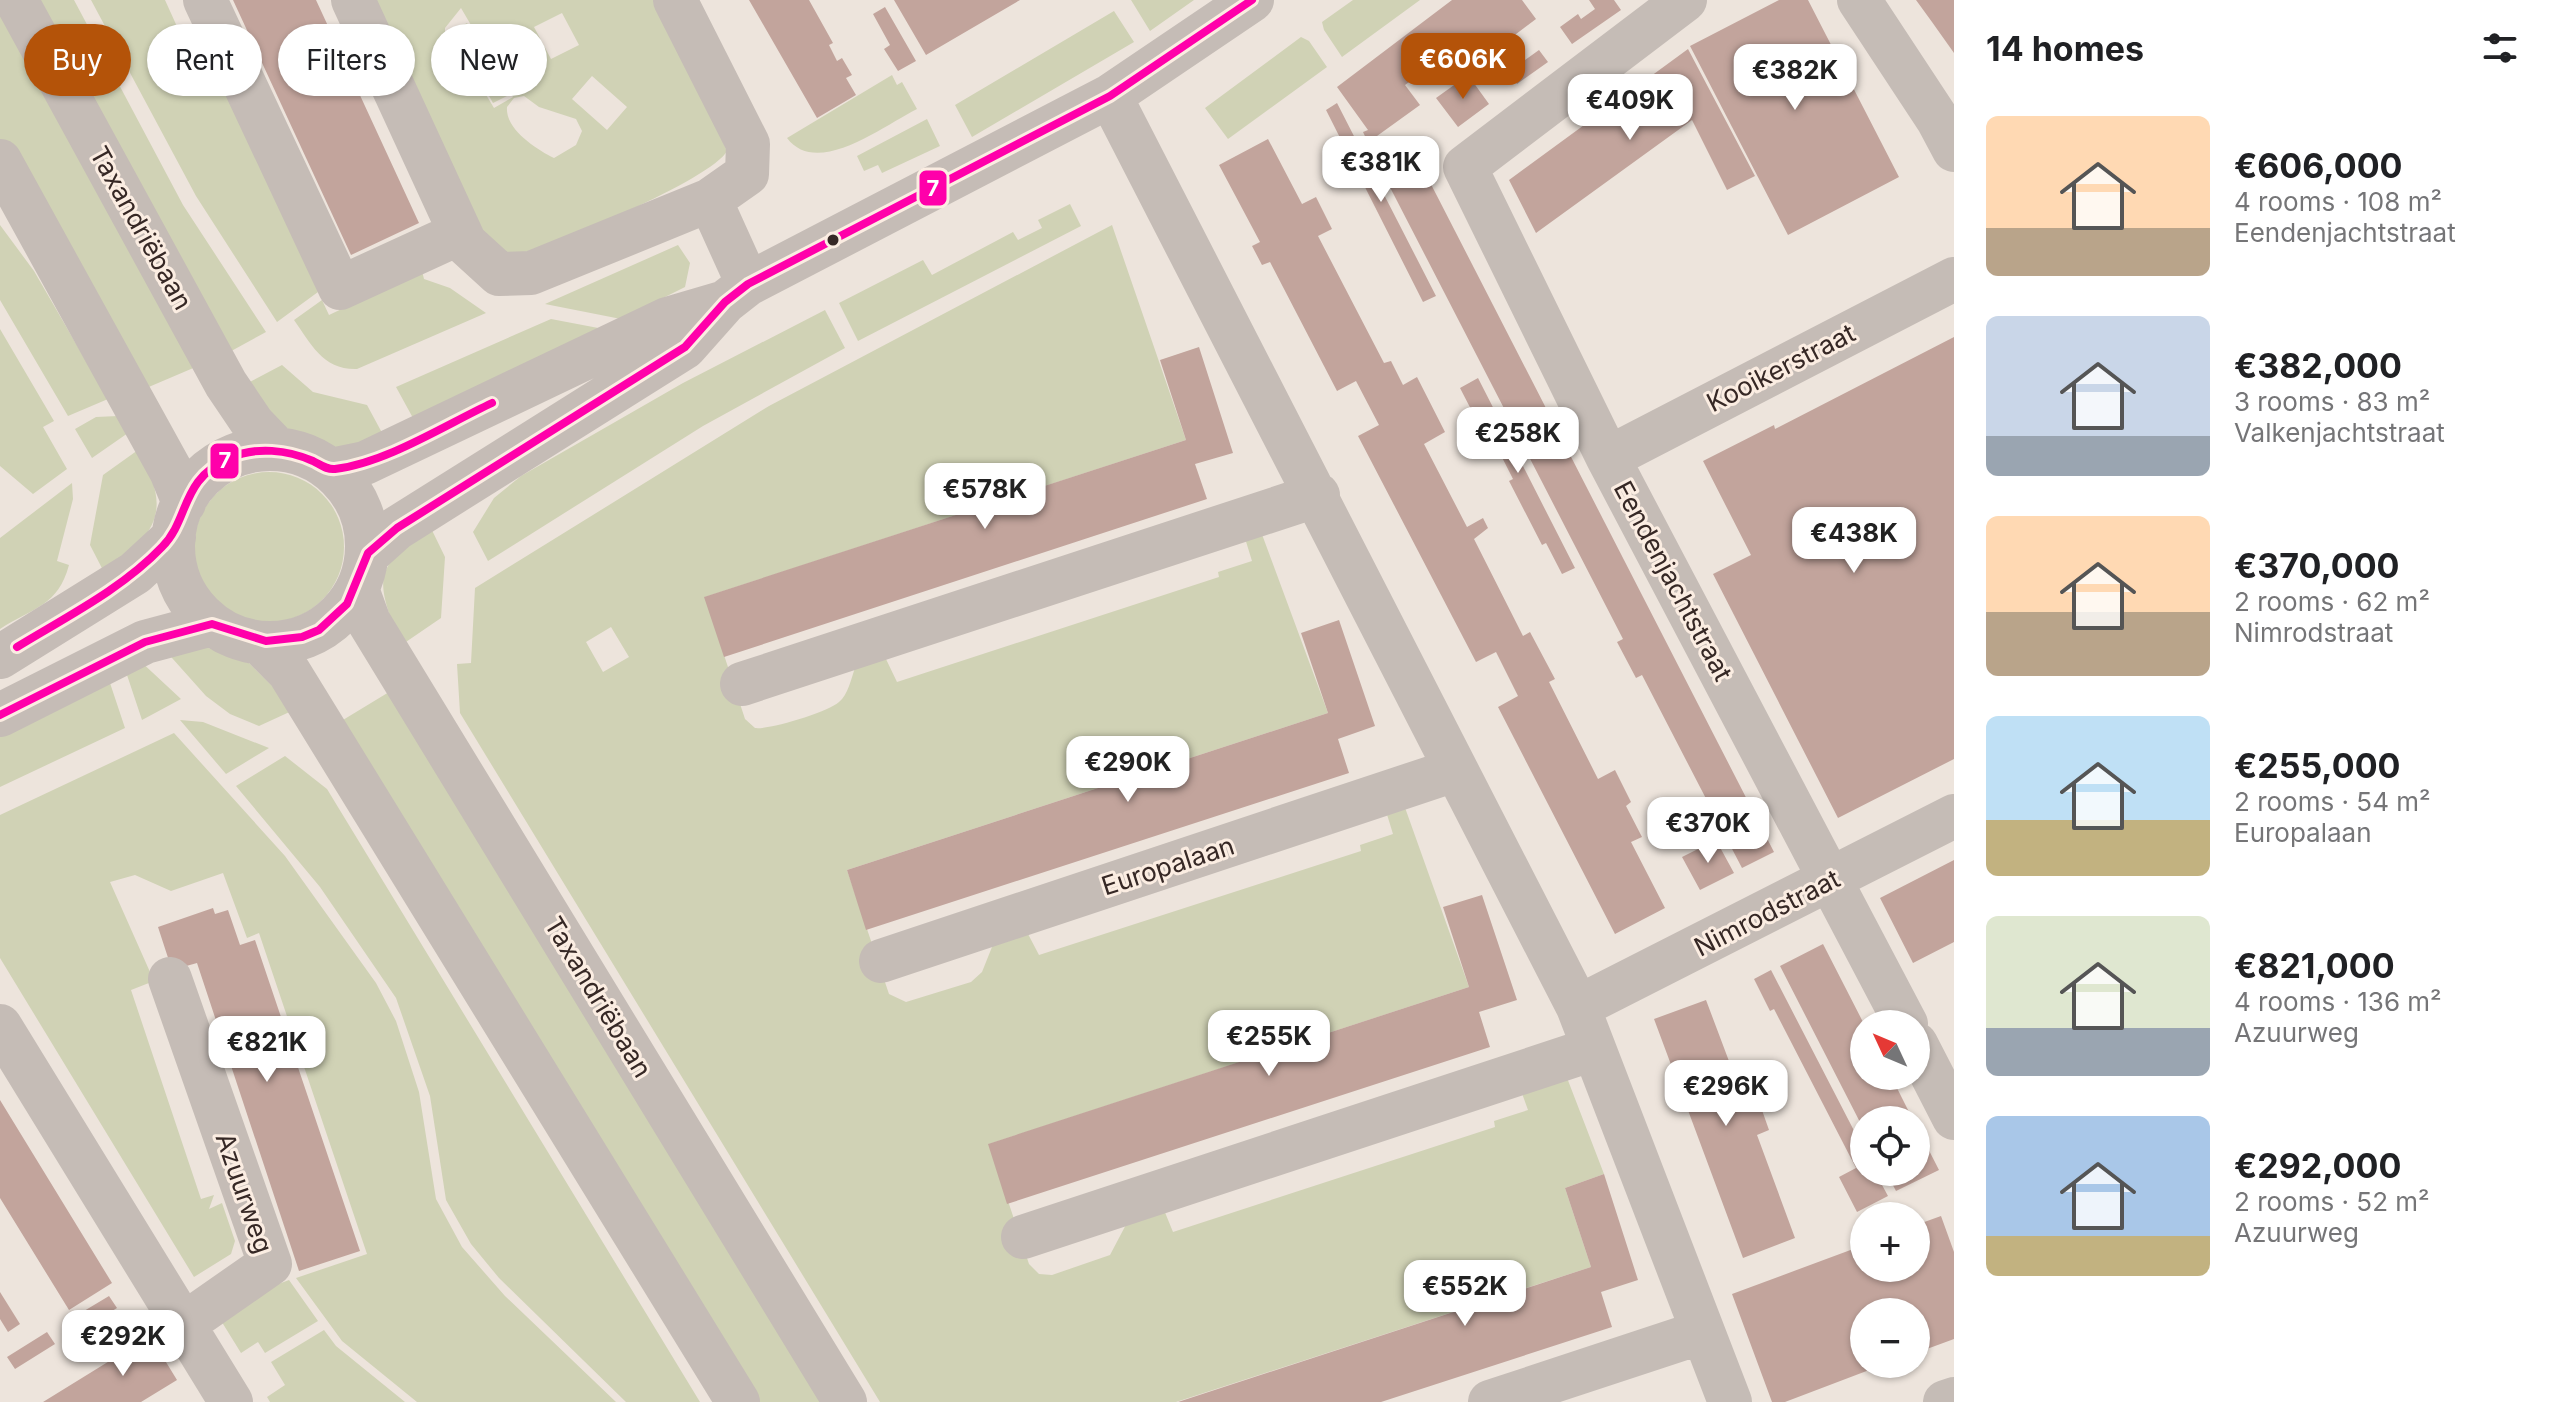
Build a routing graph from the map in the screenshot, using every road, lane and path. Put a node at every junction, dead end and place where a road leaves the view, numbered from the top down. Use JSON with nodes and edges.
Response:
{"nodes":[{"id":1,"x":16,"y":0,"type":"edge"},
{"id":2,"x":205,"y":0,"type":"edge"},
{"id":3,"x":353,"y":0,"type":"edge"},
{"id":4,"x":675,"y":0,"type":"edge"},
{"id":5,"x":1252,"y":0,"type":"edge"},
{"id":6,"x":1685,"y":0,"type":"edge"},
{"id":7,"x":1859,"y":0,"type":"edge"},
{"id":8,"x":1110,"y":96,"type":"junction"},
{"id":9,"x":1949,"y":127,"type":"edge"},
{"id":10,"x":0,"y":161,"type":"edge"},
{"id":11,"x":710,"y":200,"type":"junction"},
{"id":12,"x":460,"y":233,"type":"junction"},
{"id":13,"x":1954,"y":279,"type":"edge"},
{"id":14,"x":737,"y":293,"type":"junction"},
{"id":15,"x":277,"y":449,"type":"junction"},
{"id":16,"x":1608,"y":458,"type":"junction"},
{"id":17,"x":331,"y":470,"type":"junction"},
{"id":18,"x":1318,"y":495,"type":"junction"},
{"id":19,"x":179,"y":520,"type":"junction"},
{"id":20,"x":362,"y":572,"type":"junction"},
{"id":21,"x":212,"y":624,"type":"junction"},
{"id":22,"x":260,"y":643,"type":"junction"},
{"id":23,"x":0,"y":657,"type":"edge"},
{"id":24,"x":742,"y":684,"type":"dead end"},
{"id":25,"x":0,"y":715,"type":"edge"},
{"id":26,"x":1455,"y":770,"type":"junction"},
{"id":27,"x":1954,"y":816,"type":"edge"},
{"id":28,"x":1832,"y":880,"type":"junction"},
{"id":29,"x":881,"y":961,"type":"dead end"},
{"id":30,"x":170,"y":979,"type":"dead end"},
{"id":31,"x":1578,"y":1007,"type":"junction"},
{"id":32,"x":1899,"y":1010,"type":"edge"},
{"id":33,"x":0,"y":1026,"type":"edge"},
{"id":34,"x":1593,"y":1049,"type":"junction"},
{"id":35,"x":1930,"y":1071,"type":"edge"},
{"id":36,"x":1954,"y":1118,"type":"edge"},
{"id":37,"x":1023,"y":1237,"type":"dead end"},
{"id":38,"x":184,"y":1324,"type":"junction"},
{"id":39,"x":1702,"y":1332,"type":"junction"},
{"id":40,"x":1954,"y":1399,"type":"edge"},
{"id":41,"x":231,"y":1402,"type":"edge"},
{"id":42,"x":738,"y":1402,"type":"edge"},
{"id":43,"x":845,"y":1402,"type":"edge"},
{"id":44,"x":1490,"y":1402,"type":"edge"},
{"id":45,"x":1730,"y":1402,"type":"edge"},
{"id":46,"x":1945,"y":1402,"type":"edge"}],
"edges":[{"from":1,"to":15,"type":"street","name":"Taxandriëbaan"},
{"from":2,"to":12,"type":"street"},
{"from":3,"to":12,"type":"street"},
{"from":4,"to":11,"type":"street"},
{"from":5,"to":8,"type":"street"},
{"from":6,"to":16,"type":"street","name":"Eendenjachtstraat"},
{"from":7,"to":9,"type":"street"},
{"from":8,"to":14,"type":"street"},
{"from":8,"to":18,"type":"street"},
{"from":10,"to":19,"type":"street"},
{"from":11,"to":12,"type":"street"},
{"from":11,"to":14,"type":"street"},
{"from":13,"to":16,"type":"street","name":"Kooikerstraat"},
{"from":14,"to":17,"type":"street"},
{"from":14,"to":20,"type":"street"},
{"from":15,"to":17,"type":"street"},
{"from":15,"to":19,"type":"street"},
{"from":16,"to":28,"type":"street","name":"Eendenjachtstraat"},
{"from":17,"to":20,"type":"street"},
{"from":18,"to":24,"type":"street"},
{"from":18,"to":26,"type":"street"},
{"from":19,"to":21,"type":"street"},
{"from":19,"to":23,"type":"street"},
{"from":20,"to":22,"type":"street"},
{"from":20,"to":43,"type":"street","name":"Taxandriëbaan"},
{"from":21,"to":22,"type":"street"},
{"from":21,"to":25,"type":"street"},
{"from":22,"to":42,"type":"street"},
{"from":26,"to":29,"type":"street","name":"Europalaan"},
{"from":26,"to":31,"type":"street"},
{"from":27,"to":28,"type":"street","name":"Nimrodstraat"},
{"from":28,"to":31,"type":"street","name":"Nimrodstraat"},
{"from":28,"to":32,"type":"street","name":"Eendenjachtstraat"},
{"from":30,"to":38,"type":"street","name":"Azuurweg"},
{"from":31,"to":34,"type":"street"},
{"from":33,"to":38,"type":"street"},
{"from":34,"to":37,"type":"street"},
{"from":34,"to":39,"type":"street"},
{"from":35,"to":36,"type":"street"},
{"from":38,"to":41,"type":"street"},
{"from":39,"to":44,"type":"street"},
{"from":39,"to":45,"type":"street"},
{"from":40,"to":46,"type":"street"}]}
